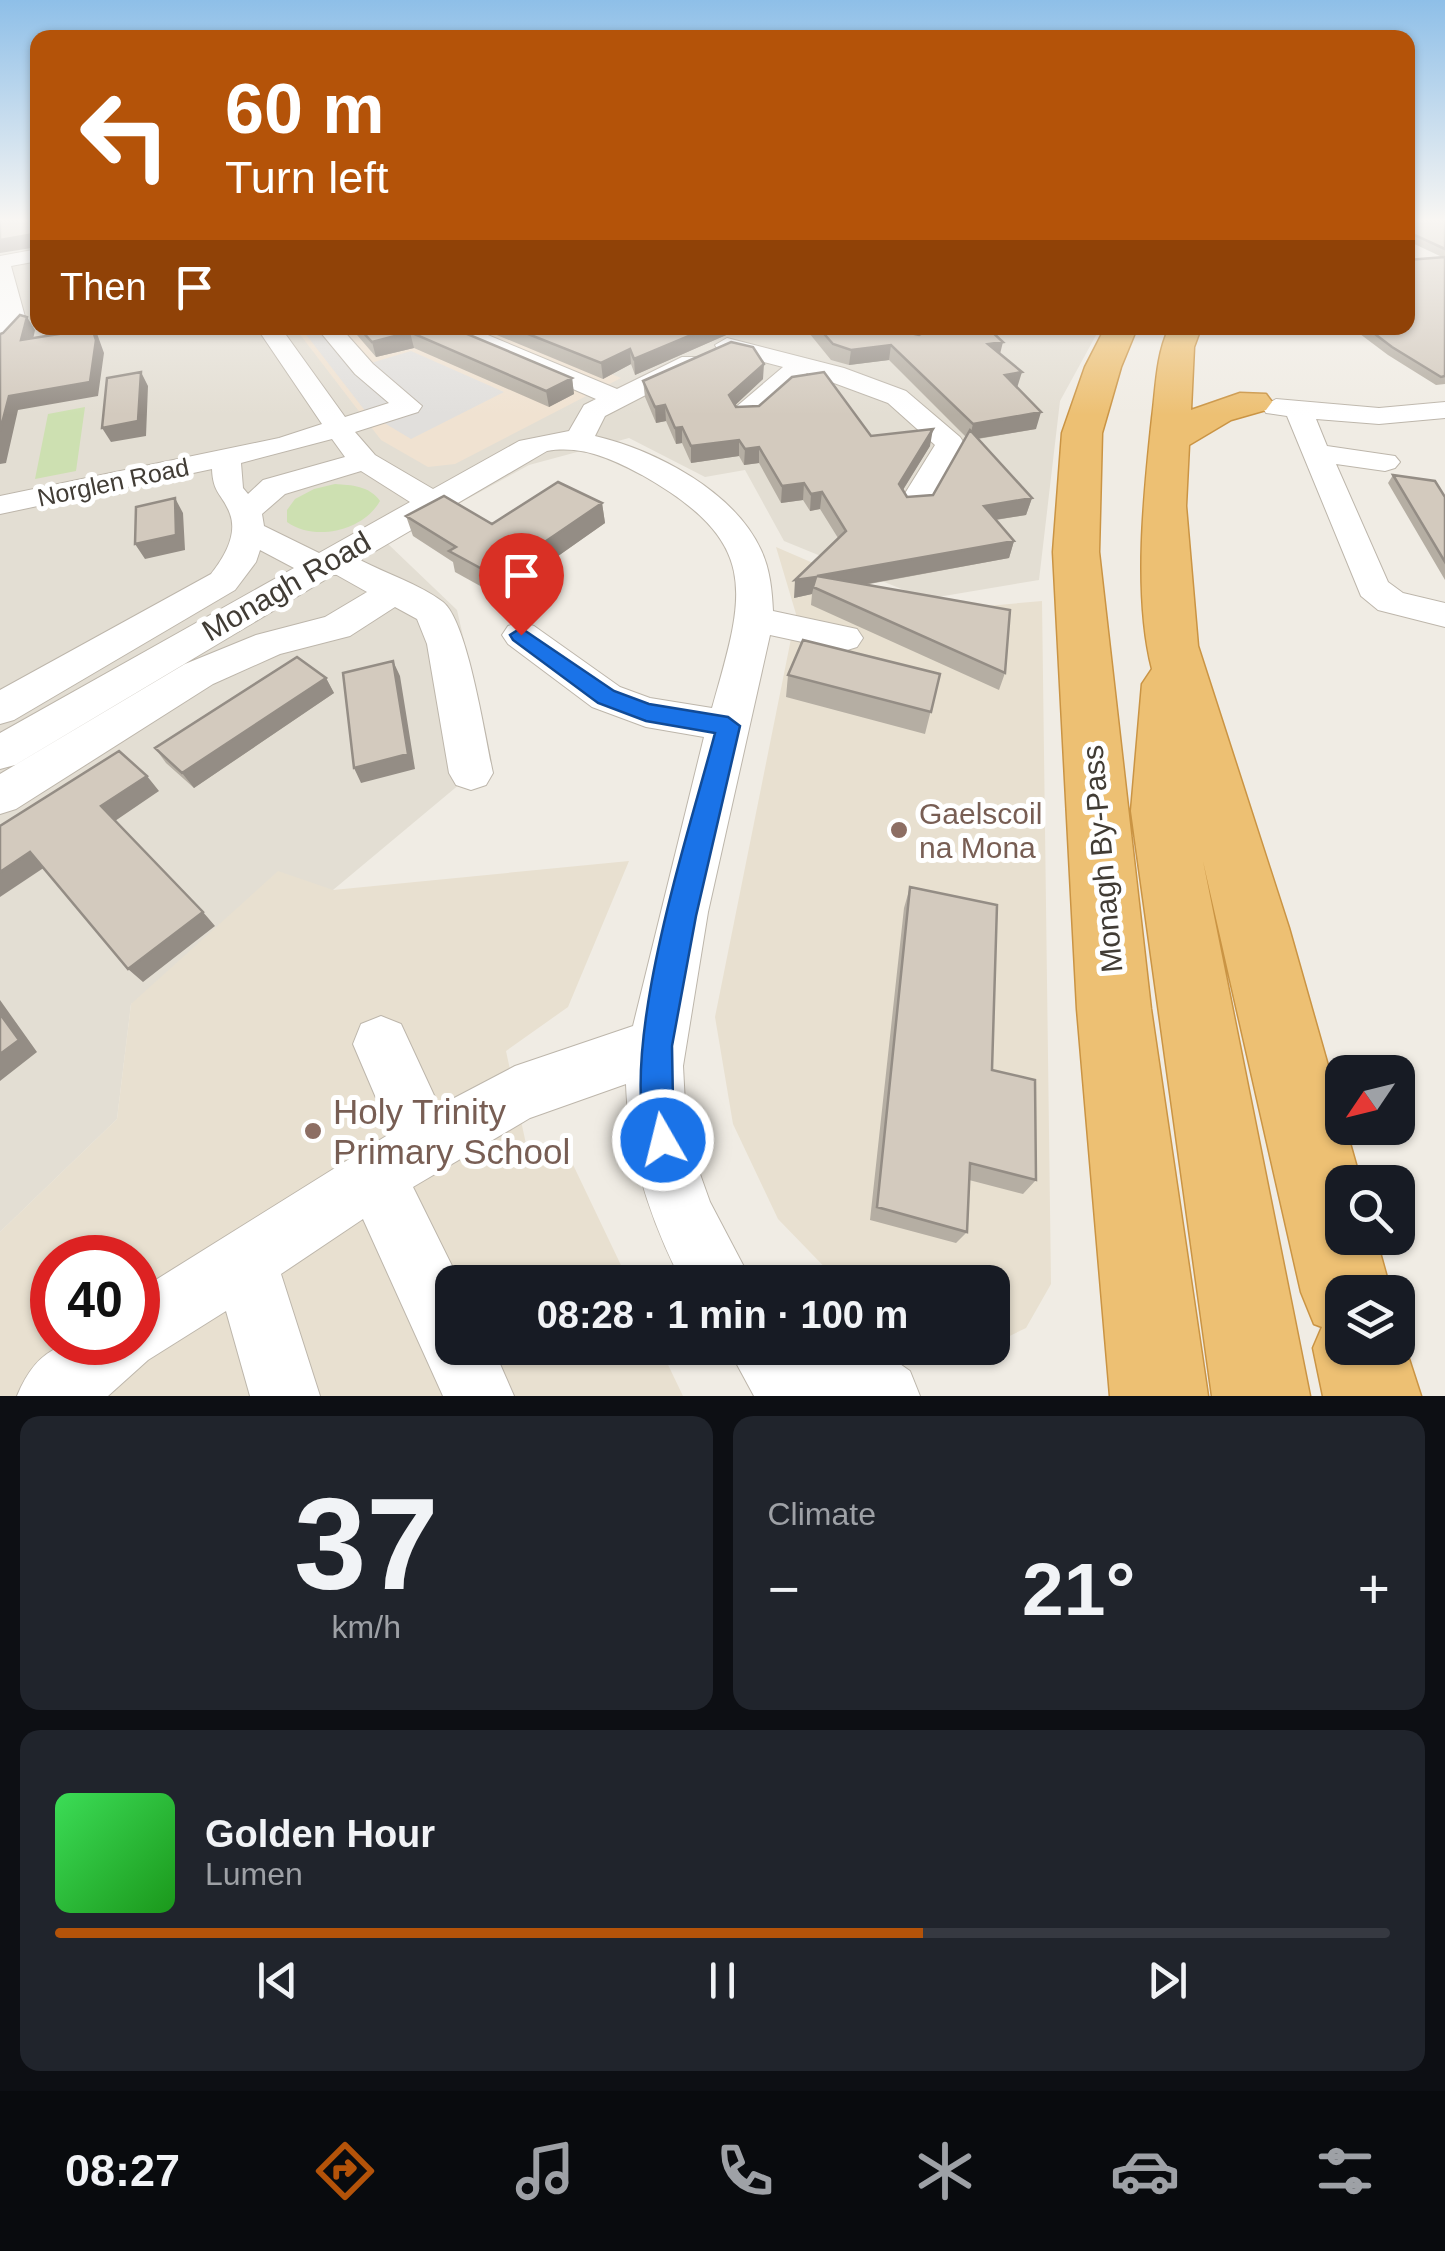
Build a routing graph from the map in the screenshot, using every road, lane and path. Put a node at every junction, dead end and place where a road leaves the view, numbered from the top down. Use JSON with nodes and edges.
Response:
{"nodes":[{"id":1,"x":5,"y":284,"type":"edge"},
{"id":2,"x":274,"y":335,"type":"edge"},
{"id":3,"x":335,"y":335,"type":"edge"},
{"id":4,"x":468,"y":335,"type":"edge"},
{"id":5,"x":751,"y":335,"type":"edge"},
{"id":6,"x":1159,"y":335,"type":"edge"},
{"id":7,"x":1161,"y":335,"type":"edge"},
{"id":8,"x":1162,"y":335,"type":"edge"},
{"id":9,"x":0,"y":339,"type":"edge"},
{"id":10,"x":727,"y":345,"type":"junction"},
{"id":11,"x":802,"y":364,"type":"junction"},
{"id":12,"x":615,"y":398,"type":"junction"},
{"id":13,"x":1253,"y":402,"type":"junction"},
{"id":14,"x":1298,"y":410,"type":"junction"},
{"id":15,"x":1445,"y":410,"type":"edge"},
{"id":16,"x":746,"y":413,"type":"edge"},
{"id":17,"x":340,"y":429,"type":"junction"},
{"id":18,"x":578,"y":440,"type":"junction"},
{"id":19,"x":1166,"y":444,"type":"junction"},
{"id":20,"x":1317,"y":454,"type":"junction"},
{"id":21,"x":226,"y":458,"type":"junction"},
{"id":22,"x":365,"y":461,"type":"junction"},
{"id":23,"x":1385,"y":462,"type":"dead end"},
{"id":24,"x":430,"y":502,"type":"junction"},
{"id":25,"x":915,"y":503,"type":"edge"},
{"id":26,"x":0,"y":505,"type":"edge"},
{"id":27,"x":248,"y":522,"type":"junction"},
{"id":28,"x":326,"y":563,"type":"junction"},
{"id":29,"x":396,"y":590,"type":"junction"},
{"id":30,"x":1445,"y":615,"type":"edge"},
{"id":31,"x":755,"y":620,"type":"junction"},
{"id":32,"x":521,"y":635,"type":"dead end"},
{"id":33,"x":844,"y":638,"type":"dead end"},
{"id":34,"x":1172,"y":646,"type":"junction"},
{"id":35,"x":0,"y":709,"type":"edge"},
{"id":36,"x":728,"y":726,"type":"junction"},
{"id":37,"x":0,"y":753,"type":"edge"},
{"id":38,"x":470,"y":774,"type":"dead end"},
{"id":39,"x":0,"y":796,"type":"edge"},
{"id":40,"x":381,"y":1044,"type":"dead end"},
{"id":41,"x":656,"y":1046,"type":"junction"},
{"id":42,"x":401,"y":1160,"type":"junction"},
{"id":43,"x":244,"y":1260,"type":"junction"},
{"id":44,"x":714,"y":1265,"type":"edge"},
{"id":45,"x":1342,"y":1275,"type":"edge"},
{"id":46,"x":435,"y":1279,"type":"edge"},
{"id":47,"x":160,"y":1315,"type":"edge"},
{"id":48,"x":92,"y":1365,"type":"edge"},
{"id":49,"x":464,"y":1365,"type":"edge"},
{"id":50,"x":774,"y":1365,"type":"edge"},
{"id":51,"x":842,"y":1365,"type":"edge"},
{"id":52,"x":1364,"y":1365,"type":"edge"},
{"id":53,"x":52,"y":1396,"type":"edge"},
{"id":54,"x":286,"y":1396,"type":"edge"},
{"id":55,"x":479,"y":1396,"type":"edge"},
{"id":56,"x":795,"y":1396,"type":"edge"},
{"id":57,"x":884,"y":1396,"type":"edge"},
{"id":58,"x":1159,"y":1396,"type":"edge"},
{"id":59,"x":1261,"y":1396,"type":"edge"},
{"id":60,"x":1372,"y":1396,"type":"edge"}],
"edges":[{"from":1,"to":9,"type":"street"},
{"from":2,"to":17,"type":"street"},
{"from":3,"to":17,"type":"street","name":"Norglen Road"},
{"from":4,"to":12,"type":"street"},
{"from":5,"to":10,"type":"street"},
{"from":6,"to":58,"type":"highway","name":"Monagh By-Pass"},
{"from":7,"to":19,"type":"highway"},
{"from":8,"to":13,"type":"highway"},
{"from":10,"to":11,"type":"street"},
{"from":10,"to":12,"type":"street"},
{"from":11,"to":16,"type":"street"},
{"from":11,"to":25,"type":"street"},
{"from":12,"to":18,"type":"street"},
{"from":13,"to":14,"type":"street"},
{"from":13,"to":19,"type":"highway"},
{"from":14,"to":15,"type":"street"},
{"from":14,"to":20,"type":"street"},
{"from":17,"to":21,"type":"street","name":"Norglen Road"},
{"from":17,"to":22,"type":"street"},
{"from":18,"to":24,"type":"street","name":"Monagh Road"},
{"from":18,"to":31,"type":"street"},
{"from":19,"to":34,"type":"highway"},
{"from":20,"to":23,"type":"street"},
{"from":20,"to":30,"type":"street"},
{"from":21,"to":26,"type":"street","name":"Norglen Road"},
{"from":21,"to":27,"type":"street","name":"Norglen Road"},
{"from":22,"to":24,"type":"street"},
{"from":22,"to":27,"type":"street"},
{"from":24,"to":28,"type":"street","name":"Monagh Road"},
{"from":27,"to":28,"type":"street"},
{"from":27,"to":35,"type":"street","name":"Monagh Road"},
{"from":28,"to":29,"type":"street"},
{"from":28,"to":37,"type":"street","name":"Monagh Road"},
{"from":29,"to":38,"type":"street"},
{"from":29,"to":39,"type":"street","name":"Monagh Road"},
{"from":31,"to":33,"type":"street"},
{"from":31,"to":36,"type":"street"},
{"from":32,"to":36,"type":"street"},
{"from":34,"to":45,"type":"highway"},
{"from":34,"to":59,"type":"highway"},
{"from":36,"to":41,"type":"street"},
{"from":40,"to":42,"type":"street"},
{"from":41,"to":42,"type":"street"},
{"from":41,"to":44,"type":"street"},
{"from":42,"to":43,"type":"street"},
{"from":42,"to":46,"type":"street"},
{"from":43,"to":47,"type":"street"},
{"from":43,"to":54,"type":"street"},
{"from":48,"to":53,"type":"street"},
{"from":49,"to":55,"type":"street"},
{"from":50,"to":56,"type":"street"},
{"from":51,"to":57,"type":"street"},
{"from":52,"to":60,"type":"highway"}]}
